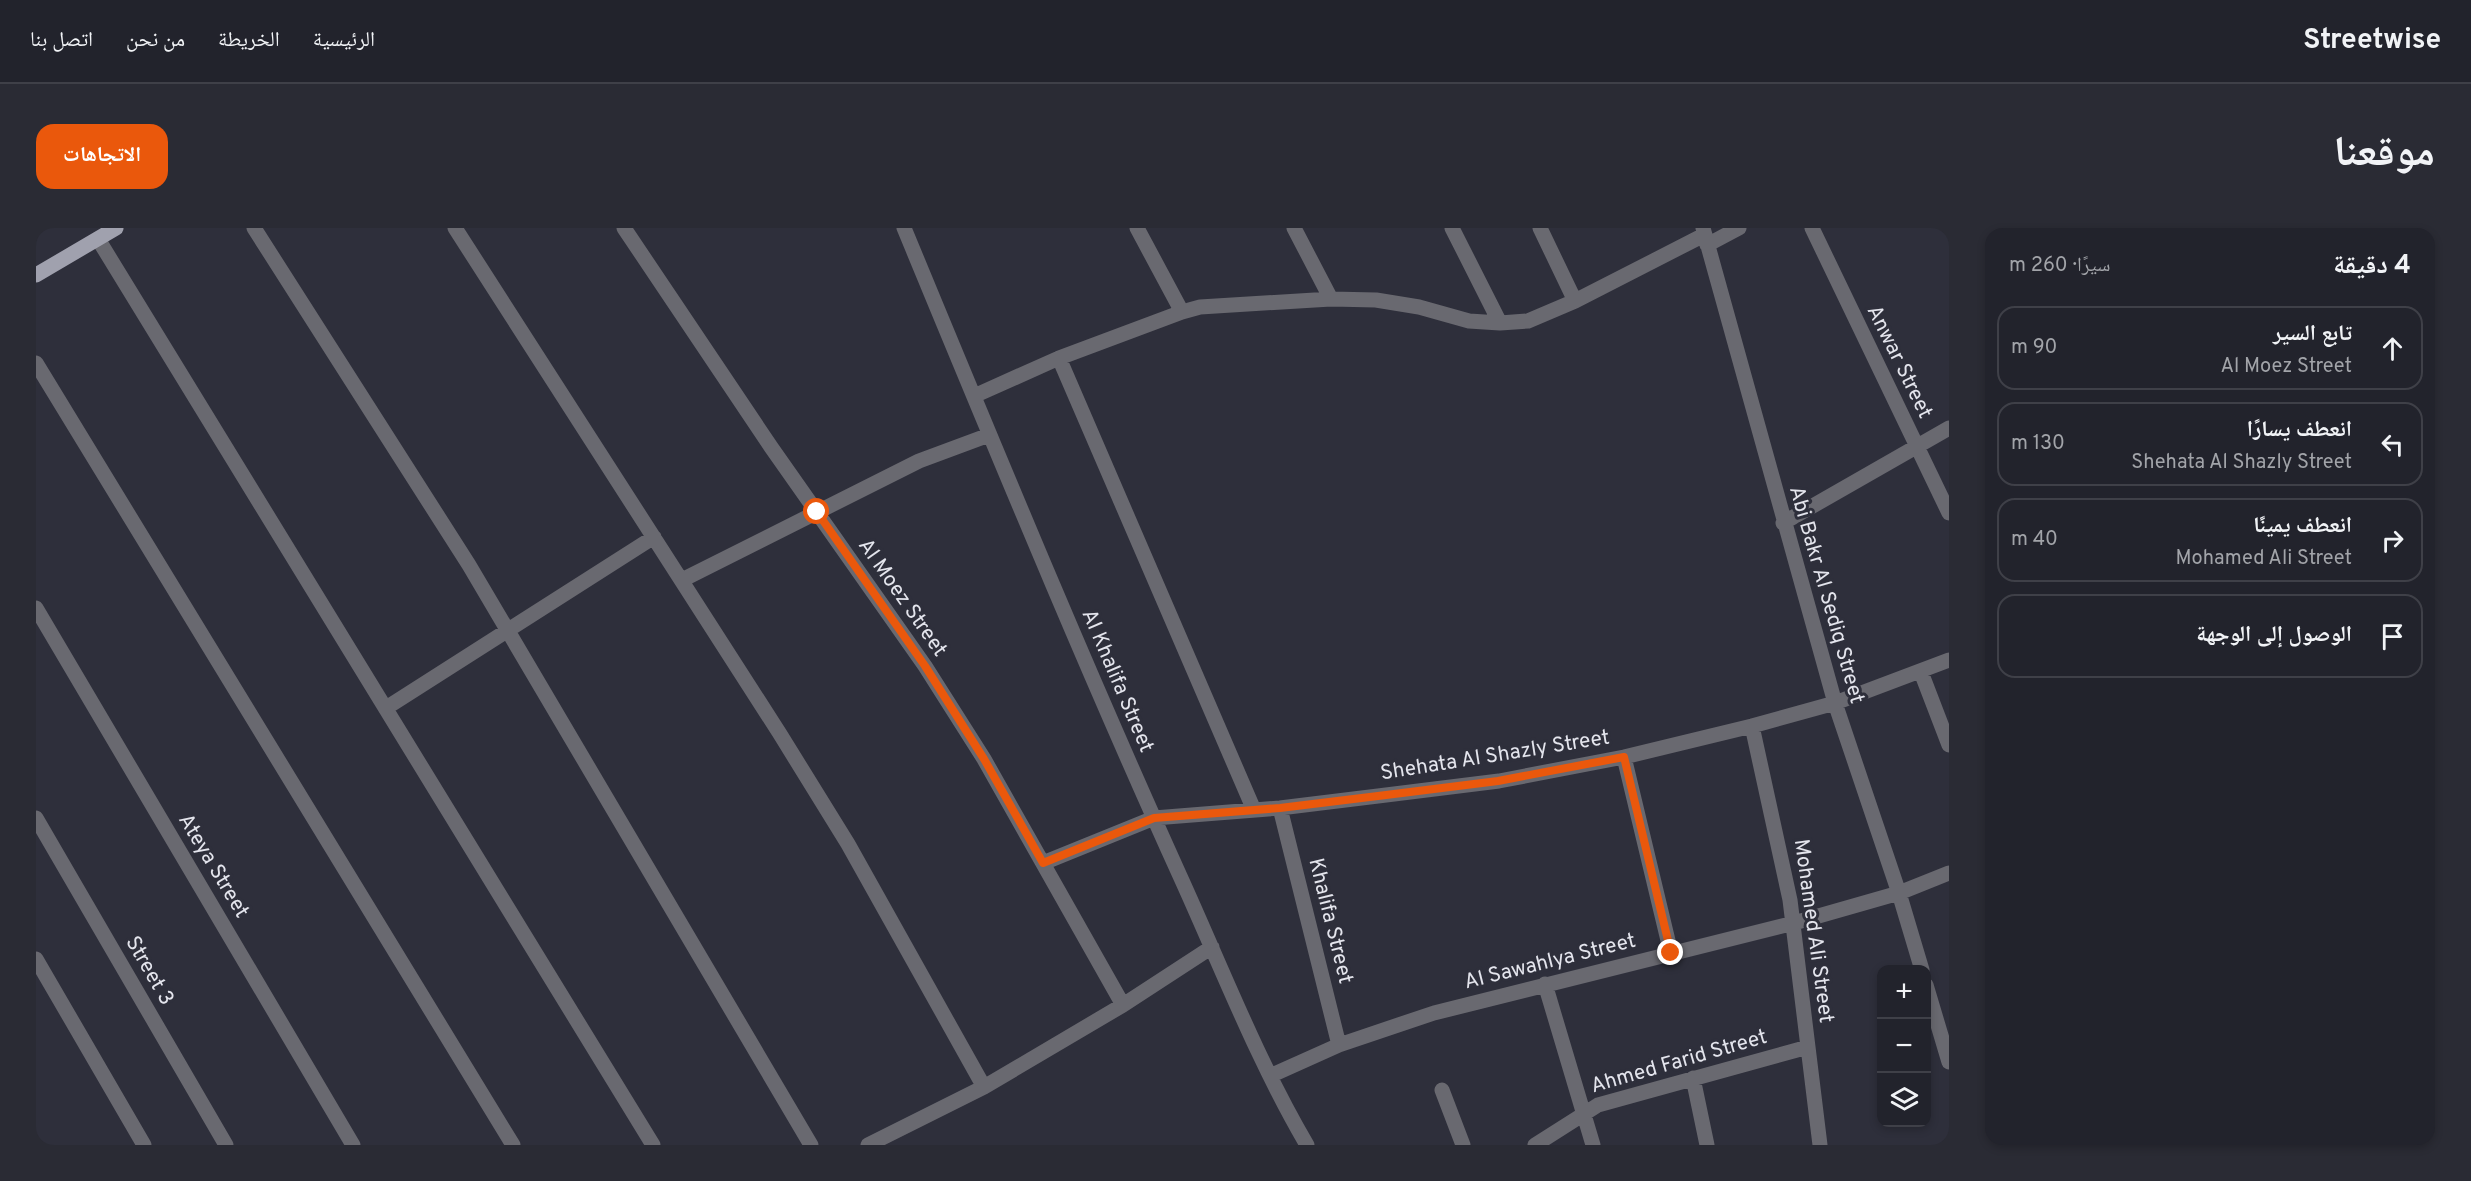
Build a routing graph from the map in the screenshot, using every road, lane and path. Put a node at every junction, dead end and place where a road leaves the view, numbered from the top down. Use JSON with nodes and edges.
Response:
{"nodes":[{"id":1,"x":116,"y":228,"type":"edge"},
{"id":2,"x":254,"y":228,"type":"edge"},
{"id":3,"x":455,"y":228,"type":"edge"},
{"id":4,"x":624,"y":228,"type":"edge"},
{"id":5,"x":904,"y":228,"type":"edge"},
{"id":6,"x":1137,"y":228,"type":"edge"},
{"id":7,"x":1294,"y":228,"type":"edge"},
{"id":8,"x":1452,"y":228,"type":"edge"},
{"id":9,"x":1540,"y":228,"type":"edge"},
{"id":10,"x":1739,"y":228,"type":"edge"},
{"id":11,"x":1812,"y":228,"type":"edge"},
{"id":12,"x":1705,"y":236,"type":"edge"},
{"id":13,"x":98,"y":238,"type":"junction"},
{"id":14,"x":36,"y":275,"type":"edge"},
{"id":15,"x":1331,"y":299,"type":"junction"},
{"id":16,"x":1575,"y":301,"type":"junction"},
{"id":17,"x":1182,"y":312,"type":"junction"},
{"id":18,"x":1500,"y":323,"type":"junction"},
{"id":19,"x":1059,"y":358,"type":"junction"},
{"id":20,"x":36,"y":363,"type":"edge"},
{"id":21,"x":974,"y":396,"type":"junction"},
{"id":22,"x":1949,"y":428,"type":"edge"},
{"id":23,"x":989,"y":435,"type":"junction"},
{"id":24,"x":1916,"y":446,"type":"junction"},
{"id":25,"x":817,"y":512,"type":"junction"},
{"id":26,"x":1949,"y":513,"type":"edge"},
{"id":27,"x":1783,"y":523,"type":"junction"},
{"id":28,"x":654,"y":537,"type":"junction"},
{"id":29,"x":682,"y":580,"type":"junction"},
{"id":30,"x":36,"y":608,"type":"edge"},
{"id":31,"x":507,"y":630,"type":"junction"},
{"id":32,"x":1949,"y":660,"type":"edge"},
{"id":33,"x":1921,"y":672,"type":"junction"},
{"id":34,"x":1835,"y":703,"type":"junction"},
{"id":35,"x":386,"y":708,"type":"junction"},
{"id":36,"x":1752,"y":726,"type":"junction"},
{"id":37,"x":1949,"y":745,"type":"edge"},
{"id":38,"x":1624,"y":757,"type":"junction"},
{"id":39,"x":1280,"y":808,"type":"junction"},
{"id":40,"x":1254,"y":810,"type":"junction"},
{"id":41,"x":36,"y":818,"type":"edge"},
{"id":42,"x":1154,"y":818,"type":"junction"},
{"id":43,"x":1043,"y":863,"type":"junction"},
{"id":44,"x":1949,"y":873,"type":"edge"},
{"id":45,"x":1899,"y":893,"type":"junction"},
{"id":46,"x":1794,"y":923,"type":"junction"},
{"id":47,"x":1212,"y":947,"type":"junction"},
{"id":48,"x":1671,"y":953,"type":"junction"},
{"id":49,"x":36,"y":959,"type":"edge"},
{"id":50,"x":1921,"y":965,"type":"edge"},
{"id":51,"x":1545,"y":984,"type":"junction"},
{"id":52,"x":1931,"y":1002,"type":"edge"},
{"id":53,"x":1123,"y":1005,"type":"junction"},
{"id":54,"x":1339,"y":1045,"type":"junction"},
{"id":55,"x":1808,"y":1047,"type":"junction"},
{"id":56,"x":1949,"y":1062,"type":"edge"},
{"id":57,"x":1270,"y":1076,"type":"junction"},
{"id":58,"x":1693,"y":1078,"type":"junction"},
{"id":59,"x":984,"y":1087,"type":"junction"},
{"id":60,"x":1442,"y":1090,"type":"dead end"},
{"id":61,"x":1583,"y":1112,"type":"junction"},
{"id":62,"x":144,"y":1145,"type":"edge"},
{"id":63,"x":226,"y":1145,"type":"edge"},
{"id":64,"x":353,"y":1145,"type":"edge"},
{"id":65,"x":513,"y":1145,"type":"edge"},
{"id":66,"x":653,"y":1145,"type":"edge"},
{"id":67,"x":811,"y":1145,"type":"edge"},
{"id":68,"x":868,"y":1145,"type":"edge"},
{"id":69,"x":1306,"y":1145,"type":"edge"},
{"id":70,"x":1463,"y":1145,"type":"edge"},
{"id":71,"x":1535,"y":1145,"type":"edge"},
{"id":72,"x":1593,"y":1145,"type":"edge"},
{"id":73,"x":1707,"y":1145,"type":"edge"},
{"id":74,"x":1820,"y":1145,"type":"edge"}],
"edges":[{"from":1,"to":13,"type":"main road"},
{"from":2,"to":31,"type":"street"},
{"from":3,"to":28,"type":"street"},
{"from":4,"to":25,"type":"street","name":"Al Moez Street"},
{"from":5,"to":21,"type":"street","name":"Al Khalifa Street"},
{"from":6,"to":17,"type":"street"},
{"from":7,"to":15,"type":"street"},
{"from":8,"to":18,"type":"street"},
{"from":9,"to":16,"type":"street"},
{"from":10,"to":12,"type":"street"},
{"from":11,"to":24,"type":"street","name":"Anwar Street"},
{"from":12,"to":16,"type":"street"},
{"from":12,"to":27,"type":"street","name":"Abi Bakr Al Sediq Street"},
{"from":13,"to":14,"type":"main road"},
{"from":13,"to":35,"type":"street"},
{"from":15,"to":17,"type":"street"},
{"from":15,"to":18,"type":"street"},
{"from":16,"to":18,"type":"street"},
{"from":17,"to":19,"type":"street"},
{"from":19,"to":21,"type":"street"},
{"from":19,"to":40,"type":"street"},
{"from":20,"to":65,"type":"street"},
{"from":21,"to":23,"type":"street","name":"Al Khalifa Street"},
{"from":22,"to":24,"type":"street"},
{"from":23,"to":25,"type":"street"},
{"from":23,"to":42,"type":"street","name":"Al Khalifa Street"},
{"from":24,"to":26,"type":"street","name":"Anwar Street"},
{"from":24,"to":27,"type":"street"},
{"from":25,"to":29,"type":"street"},
{"from":25,"to":43,"type":"street","name":"Al Moez Street"},
{"from":27,"to":34,"type":"street","name":"Abi Bakr Al Sediq Street"},
{"from":28,"to":29,"type":"street"},
{"from":28,"to":31,"type":"street"},
{"from":29,"to":59,"type":"street"},
{"from":30,"to":64,"type":"street","name":"Ateya Street"},
{"from":31,"to":35,"type":"street"},
{"from":31,"to":67,"type":"street"},
{"from":32,"to":33,"type":"street","name":"Shehata Al Shazly Street"},
{"from":33,"to":34,"type":"street","name":"Shehata Al Shazly Street"},
{"from":33,"to":37,"type":"street"},
{"from":34,"to":36,"type":"street","name":"Shehata Al Shazly Street"},
{"from":34,"to":45,"type":"street","name":"Abi Bakr Al Sediq Street"},
{"from":35,"to":66,"type":"street"},
{"from":36,"to":38,"type":"street","name":"Shehata Al Shazly Street"},
{"from":36,"to":46,"type":"street","name":"Mohamed Ali Street"},
{"from":38,"to":39,"type":"street","name":"Shehata Al Shazly Street"},
{"from":38,"to":48,"type":"street"},
{"from":39,"to":40,"type":"street","name":"Shehata Al Shazly Street"},
{"from":39,"to":54,"type":"street","name":"Khalifa Street"},
{"from":40,"to":42,"type":"street","name":"Shehata Al Shazly Street"},
{"from":41,"to":63,"type":"street","name":"Street 3"},
{"from":42,"to":43,"type":"street","name":"Shehata Al Shazly Street"},
{"from":42,"to":47,"type":"street","name":"Al Khalifa Street"},
{"from":43,"to":53,"type":"street","name":"Al Moez Street"},
{"from":44,"to":45,"type":"street","name":"Al Sawahlya Street"},
{"from":45,"to":46,"type":"street","name":"Al Sawahlya Street"},
{"from":45,"to":50,"type":"street","name":"Abi Bakr Al Sediq Street"},
{"from":46,"to":48,"type":"street","name":"Al Sawahlya Street"},
{"from":46,"to":55,"type":"street","name":"Mohamed Ali Street"},
{"from":47,"to":53,"type":"street"},
{"from":47,"to":57,"type":"street","name":"Al Khalifa Street"},
{"from":48,"to":51,"type":"street","name":"Al Sawahlya Street"},
{"from":49,"to":62,"type":"street"},
{"from":51,"to":54,"type":"street","name":"Al Sawahlya Street"},
{"from":51,"to":61,"type":"street"},
{"from":52,"to":56,"type":"street"},
{"from":53,"to":59,"type":"street"},
{"from":54,"to":57,"type":"street","name":"Al Sawahlya Street"},
{"from":55,"to":58,"type":"street","name":"Ahmed Farid Street"},
{"from":55,"to":74,"type":"street","name":"Mohamed Ali Street"},
{"from":57,"to":69,"type":"street","name":"Al Khalifa Street"},
{"from":58,"to":61,"type":"street","name":"Ahmed Farid Street"},
{"from":58,"to":73,"type":"street"},
{"from":59,"to":68,"type":"street"},
{"from":60,"to":70,"type":"street"},
{"from":61,"to":71,"type":"street","name":"Ahmed Farid Street"},
{"from":61,"to":72,"type":"street"}]}
